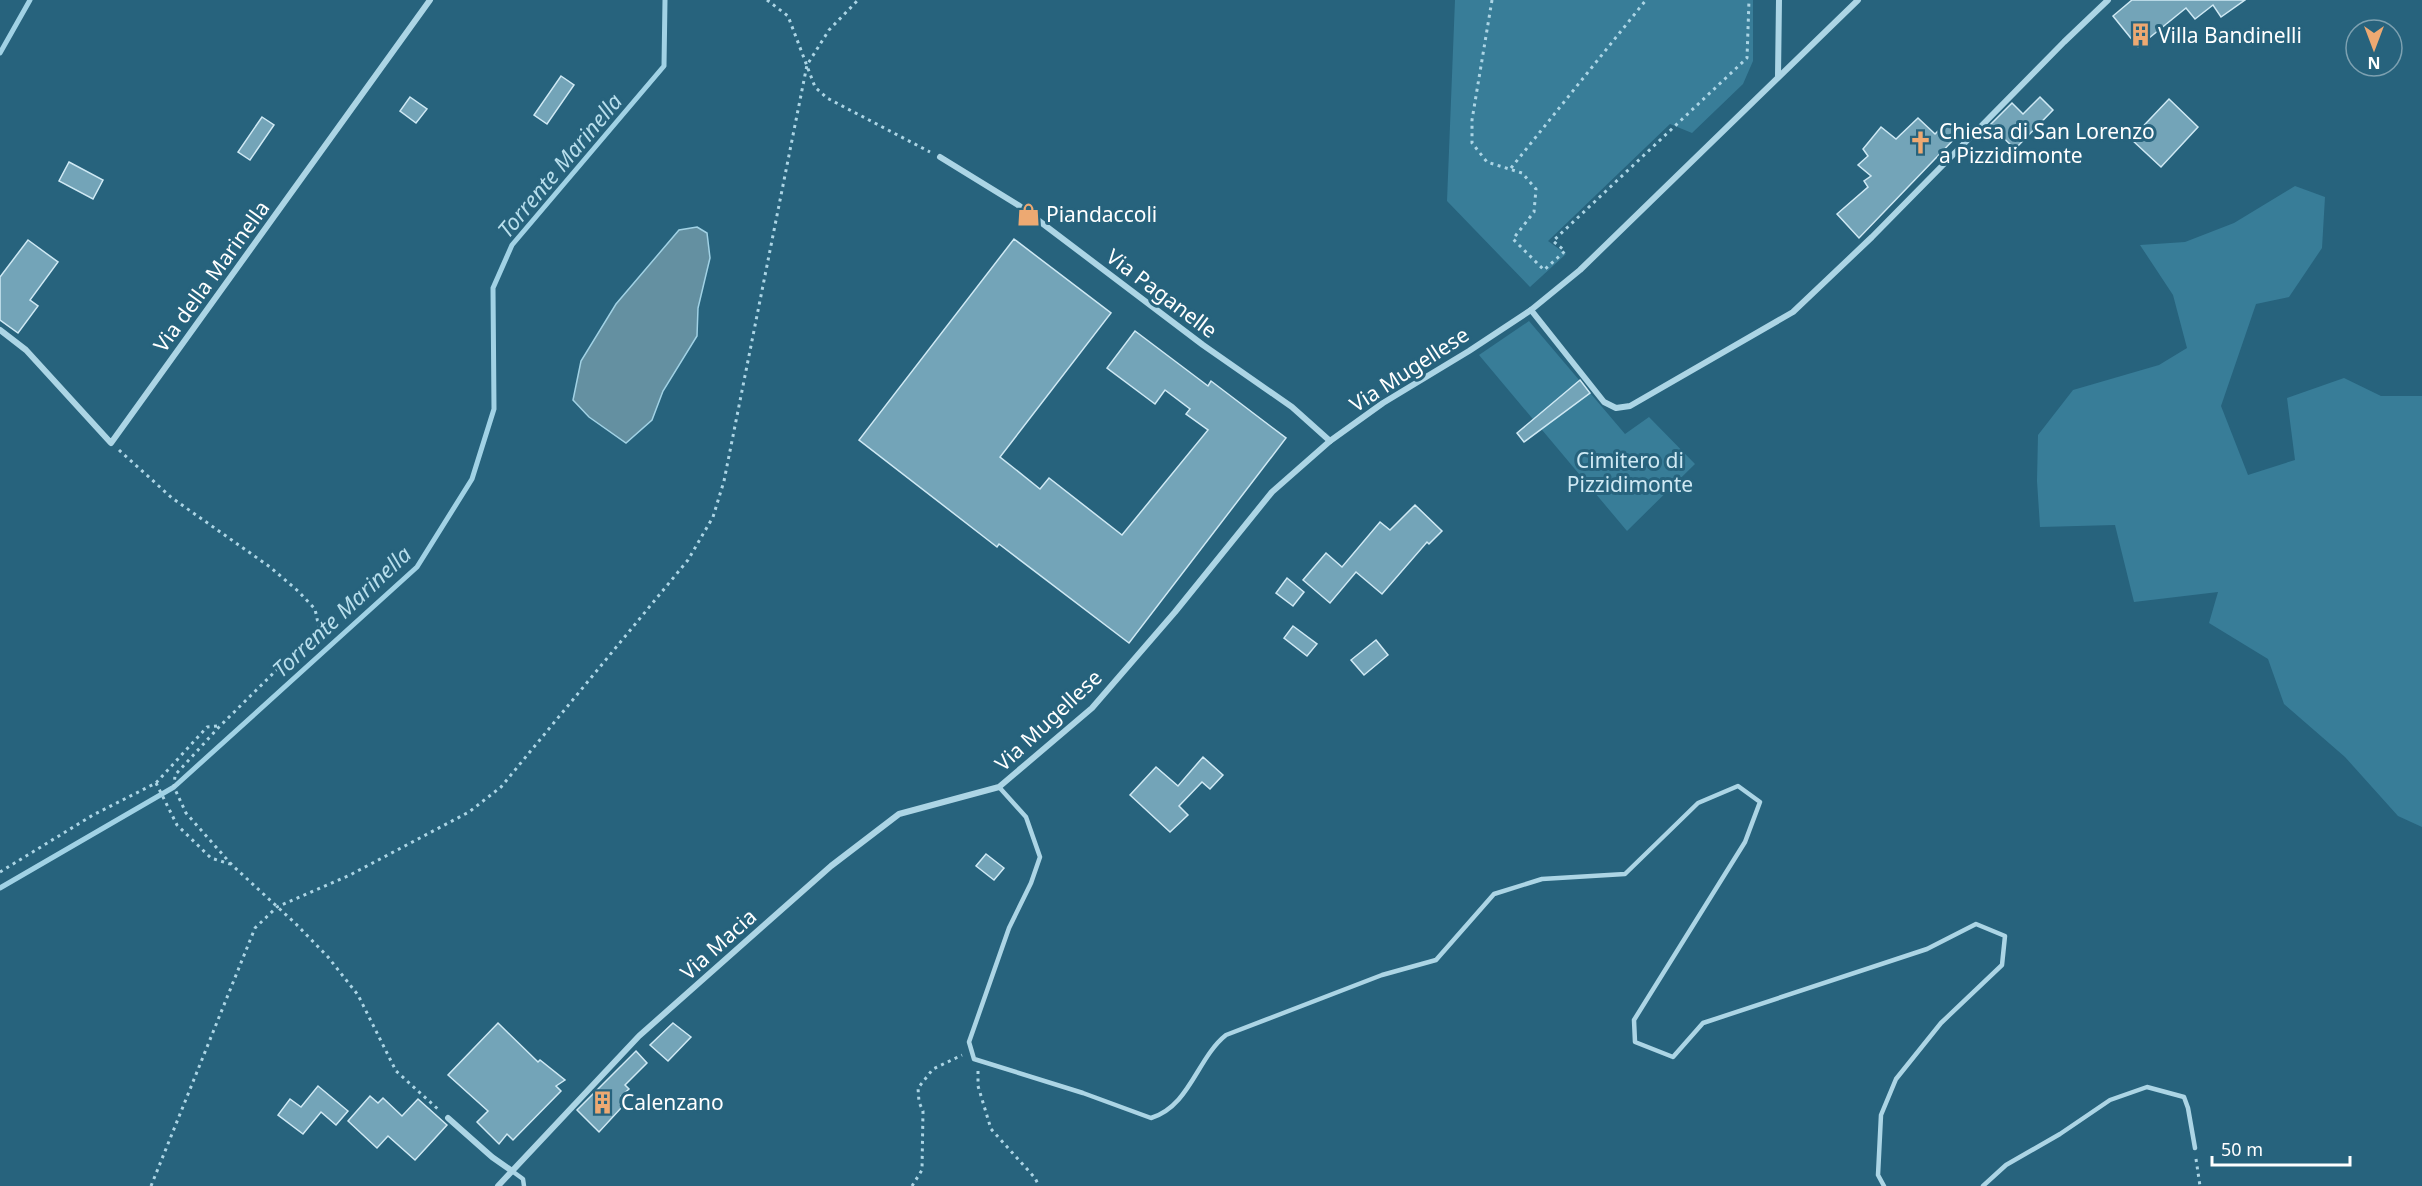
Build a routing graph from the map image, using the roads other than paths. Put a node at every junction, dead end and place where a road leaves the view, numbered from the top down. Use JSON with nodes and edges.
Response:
{"nodes":[{"id":1,"x":430,"y":0,"type":"edge"},
{"id":2,"x":1779,"y":0,"type":"edge"},
{"id":3,"x":1858,"y":0,"type":"edge"},
{"id":4,"x":2108,"y":0,"type":"edge"},
{"id":5,"x":1778,"y":76,"type":"junction"},
{"id":6,"x":940,"y":157,"type":"road end"},
{"id":7,"x":1531,"y":310,"type":"junction"},
{"id":8,"x":0,"y":330,"type":"edge"},
{"id":9,"x":1330,"y":441,"type":"junction"},
{"id":10,"x":999,"y":787,"type":"junction"},
{"id":11,"x":448,"y":1118,"type":"road end"},
{"id":12,"x":2195,"y":1148,"type":"road end"},
{"id":13,"x":512,"y":1170,"type":"junction"},
{"id":14,"x":498,"y":1186,"type":"edge"},
{"id":15,"x":524,"y":1186,"type":"edge"},
{"id":16,"x":1884,"y":1186,"type":"edge"},
{"id":17,"x":1983,"y":1186,"type":"edge"}],
"edges":[{"from":1,"to":8,"type":"street","name":"Via della Marinella"},
{"from":2,"to":5,"type":"street"},
{"from":3,"to":5,"type":"street","name":"Via Mugellese"},
{"from":4,"to":7,"type":"street"},
{"from":5,"to":7,"type":"street","name":"Via Mugellese"},
{"from":6,"to":9,"type":"street","name":"Via Paganelle"},
{"from":7,"to":9,"type":"street","name":"Via Mugellese"},
{"from":9,"to":10,"type":"street","name":"Via Mugellese"},
{"from":10,"to":13,"type":"street","name":"Via Macia"},
{"from":10,"to":16,"type":"lane"},
{"from":11,"to":13,"type":"street"},
{"from":12,"to":17,"type":"lane"},
{"from":13,"to":14,"type":"street","name":"Via Macia"},
{"from":13,"to":15,"type":"lane"}]}
